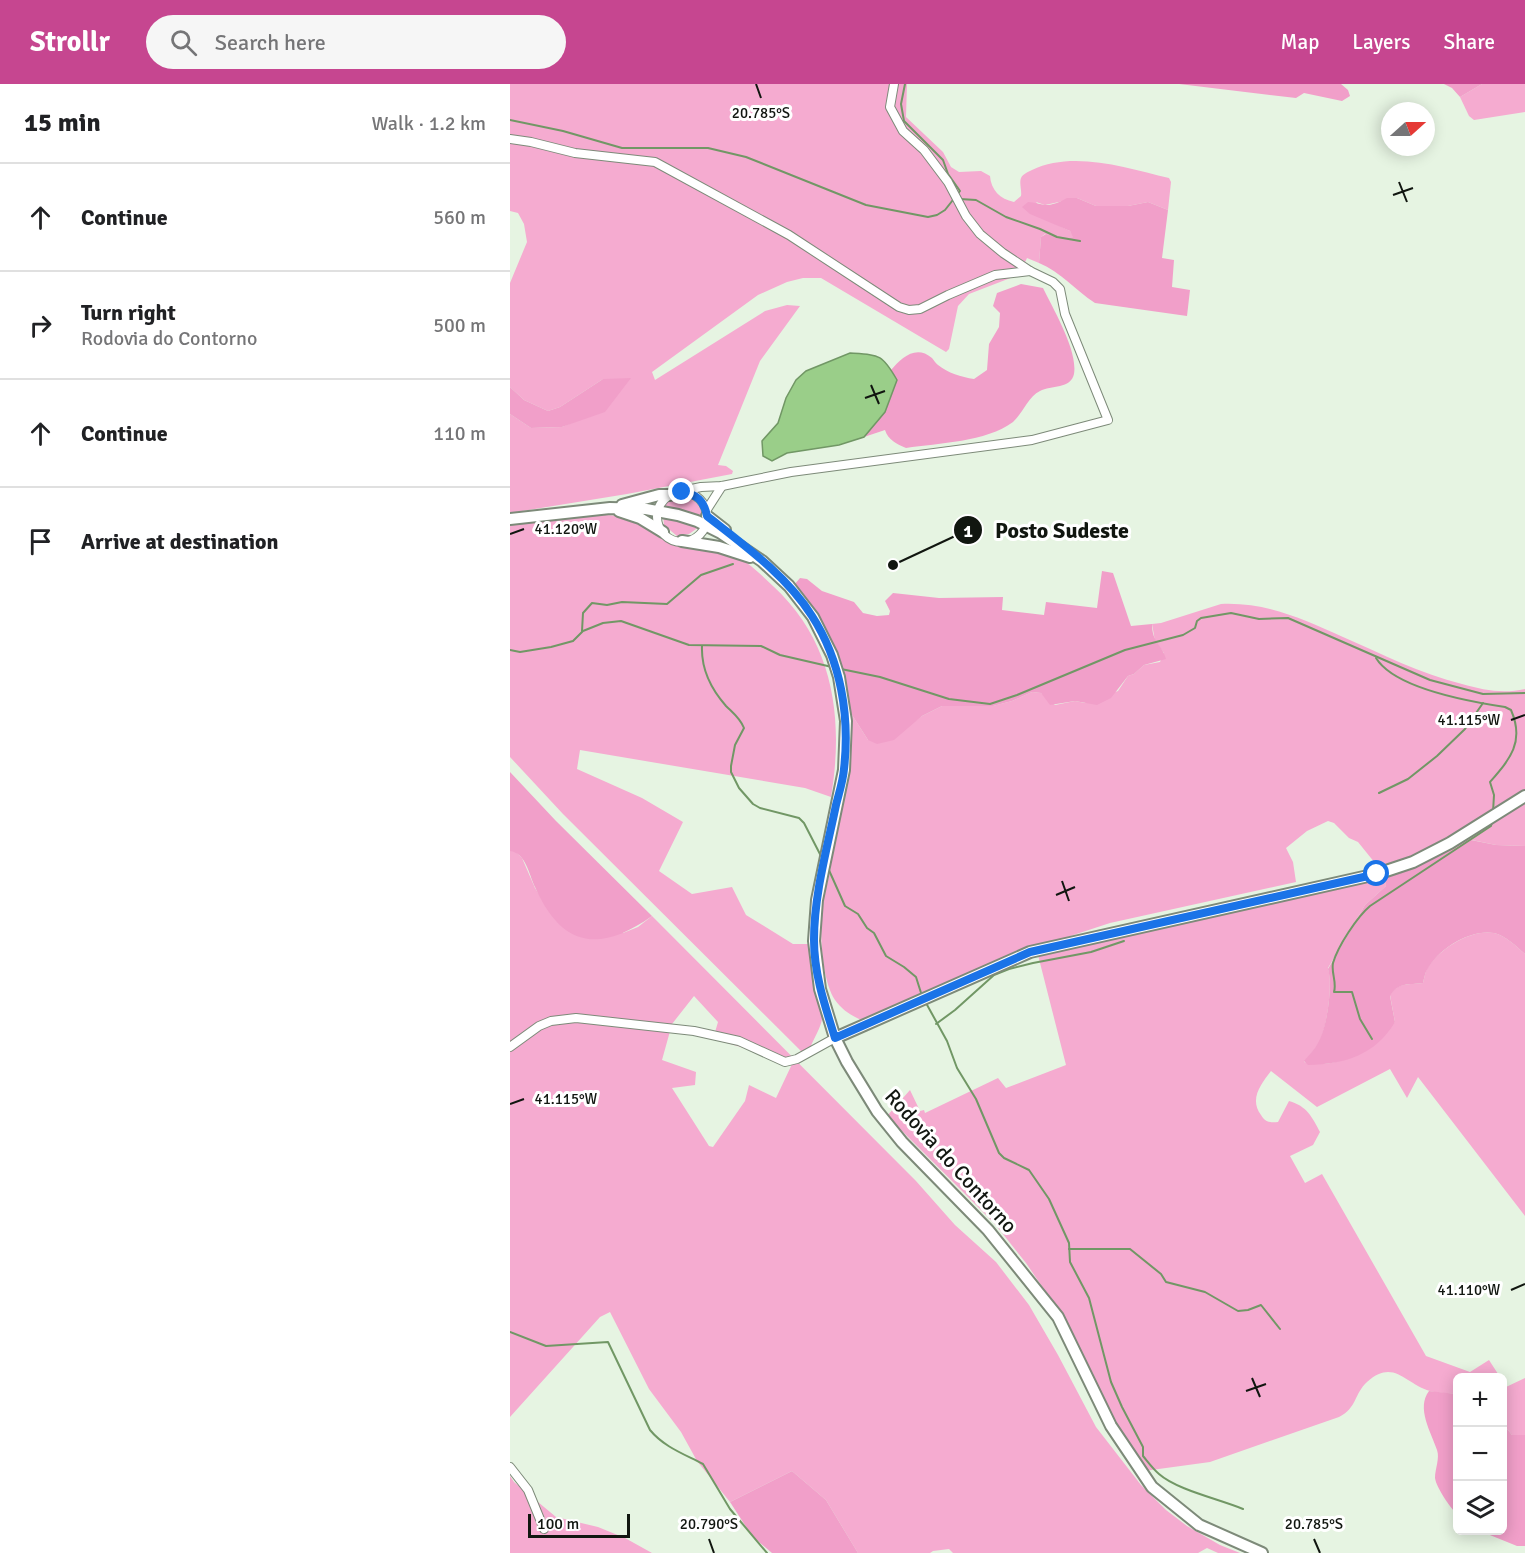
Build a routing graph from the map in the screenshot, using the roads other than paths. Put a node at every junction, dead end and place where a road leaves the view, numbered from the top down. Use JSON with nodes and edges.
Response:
{"nodes":[{"id":1,"x":894,"y":84,"type":"edge"},
{"id":2,"x":510,"y":140,"type":"edge"},
{"id":3,"x":1030,"y":271,"type":"junction"},
{"id":4,"x":722,"y":486,"type":"junction"},
{"id":5,"x":682,"y":492,"type":"junction"},
{"id":6,"x":670,"y":495,"type":"junction"},
{"id":7,"x":610,"y":508,"type":"junction"},
{"id":8,"x":658,"y":510,"type":"junction"},
{"id":9,"x":706,"y":517,"type":"junction"},
{"id":10,"x":510,"y":519,"type":"edge"},
{"id":11,"x":663,"y":532,"type":"junction"},
{"id":12,"x":682,"y":542,"type":"junction"},
{"id":13,"x":762,"y":561,"type":"junction"},
{"id":14,"x":1525,"y":796,"type":"edge"},
{"id":15,"x":835,"y":1038,"type":"junction"},
{"id":16,"x":510,"y":1047,"type":"edge"},
{"id":17,"x":510,"y":1467,"type":"edge"},
{"id":18,"x":544,"y":1529,"type":"dead end"},
{"id":19,"x":1262,"y":1553,"type":"edge"}],
"edges":[{"from":1,"to":3,"type":"street"},
{"from":2,"to":3,"type":"street"},
{"from":3,"to":4,"type":"street"},
{"from":4,"to":5,"type":"street"},
{"from":4,"to":9,"type":"street"},
{"from":5,"to":6,"type":"street"},
{"from":5,"to":9,"type":"street"},
{"from":6,"to":7,"type":"main road"},
{"from":6,"to":8,"type":"street"},
{"from":7,"to":8,"type":"main road","name":"Rodovia do Contorno"},
{"from":7,"to":10,"type":"main road","name":"Rodovia do Contorno"},
{"from":7,"to":11,"type":"main road"},
{"from":8,"to":9,"type":"main road","name":"Rodovia do Contorno"},
{"from":8,"to":11,"type":"street"},
{"from":9,"to":12,"type":"street"},
{"from":9,"to":13,"type":"main road","name":"Rodovia do Contorno"},
{"from":11,"to":12,"type":"street"},
{"from":12,"to":13,"type":"main road"},
{"from":13,"to":15,"type":"main road","name":"Rodovia do Contorno"},
{"from":14,"to":15,"type":"main road"},
{"from":15,"to":16,"type":"street"},
{"from":15,"to":19,"type":"main road","name":"Rodovia do Contorno"},
{"from":17,"to":18,"type":"street"}]}
